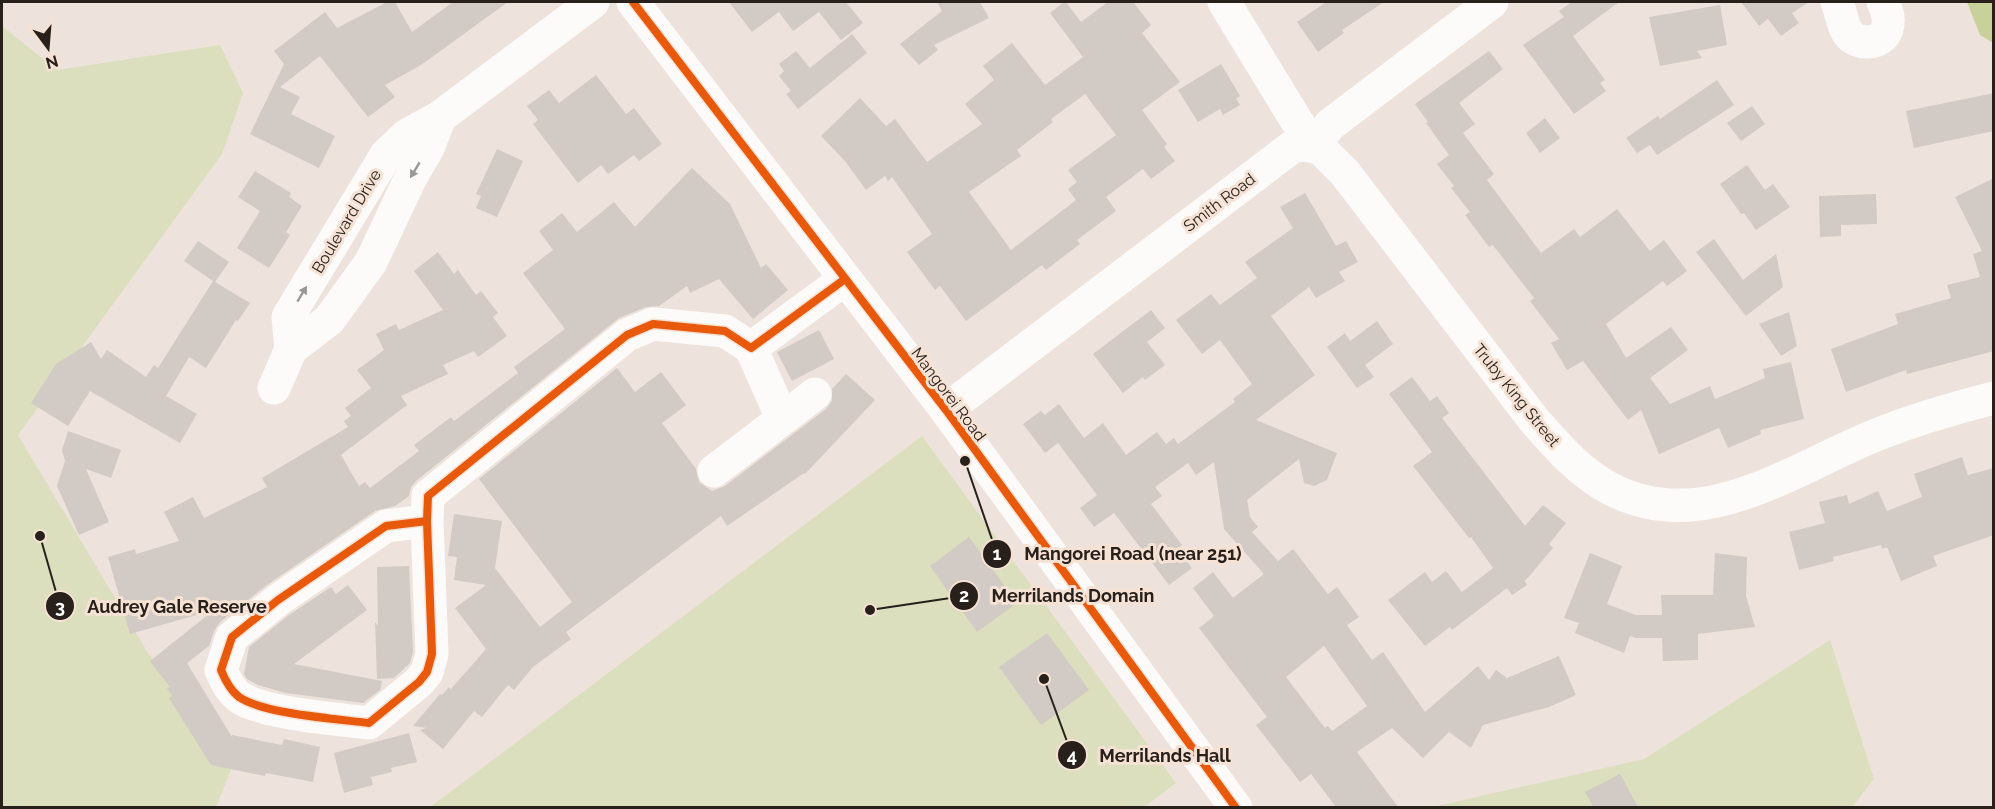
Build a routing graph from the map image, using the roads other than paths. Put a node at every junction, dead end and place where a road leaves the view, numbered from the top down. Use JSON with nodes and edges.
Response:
{"nodes":[{"id":1,"x":593,"y":2,"type":"edge"},
{"id":2,"x":633,"y":2,"type":"edge"},
{"id":3,"x":1224,"y":2,"type":"edge"},
{"id":4,"x":1492,"y":2,"type":"edge"},
{"id":5,"x":1838,"y":2,"type":"edge"},
{"id":6,"x":1883,"y":2,"type":"edge"},
{"id":7,"x":1312,"y":146,"type":"junction"},
{"id":8,"x":845,"y":279,"type":"junction"},
{"id":9,"x":751,"y":348,"type":"junction"},
{"id":10,"x":274,"y":388,"type":"dead end"},
{"id":11,"x":815,"y":394,"type":"dead end"},
{"id":12,"x":1994,"y":398,"type":"edge"},
{"id":13,"x":946,"y":410,"type":"junction"},
{"id":14,"x":783,"y":418,"type":"junction"},
{"id":15,"x":714,"y":471,"type":"dead end"},
{"id":16,"x":427,"y":521,"type":"junction"},
{"id":17,"x":1236,"y":807,"type":"edge"}],
"edges":[{"from":1,"to":10,"type":"street","name":"Boulevard Drive"},
{"from":2,"to":8,"type":"street","name":"Mangorei Road"},
{"from":3,"to":7,"type":"street"},
{"from":4,"to":7,"type":"street"},
{"from":5,"to":6,"type":"street"},
{"from":7,"to":12,"type":"street","name":"Truby King Street"},
{"from":7,"to":13,"type":"street","name":"Smith Road"},
{"from":8,"to":9,"type":"street"},
{"from":8,"to":13,"type":"street","name":"Mangorei Road"},
{"from":9,"to":14,"type":"street"},
{"from":9,"to":16,"type":"street"},
{"from":11,"to":14,"type":"street"},
{"from":13,"to":17,"type":"street","name":"Mangorei Road"},
{"from":14,"to":15,"type":"street"},
{"from":16,"to":16,"type":"street"}]}
